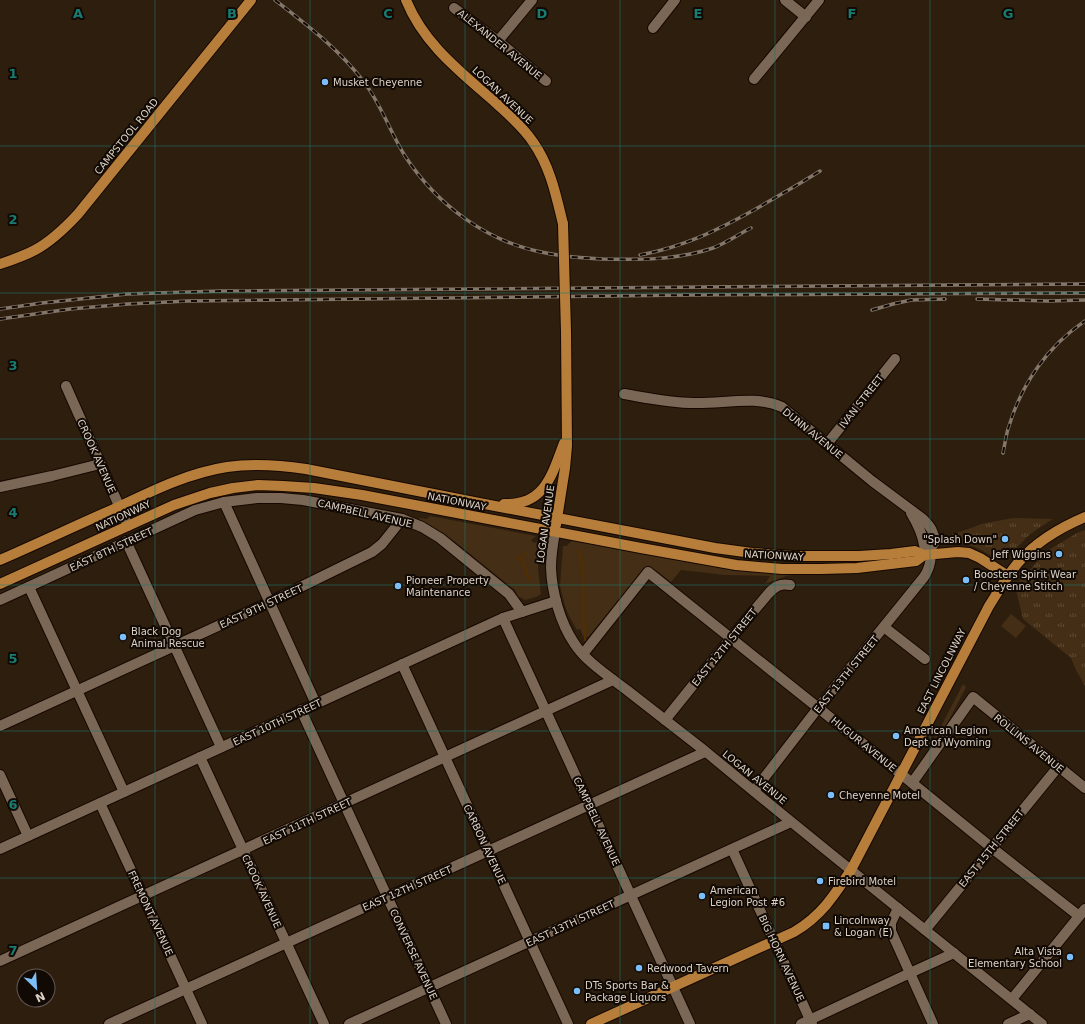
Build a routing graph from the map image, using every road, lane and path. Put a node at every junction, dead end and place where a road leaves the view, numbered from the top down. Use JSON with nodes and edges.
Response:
{"nodes":[{"id":1,"x":251,"y":0,"type":"edge"},
{"id":2,"x":406,"y":0,"type":"edge"},
{"id":3,"x":532,"y":0,"type":"edge"},
{"id":4,"x":675,"y":0,"type":"edge"},
{"id":5,"x":785,"y":0,"type":"edge"},
{"id":6,"x":819,"y":0,"type":"edge"},
{"id":7,"x":454,"y":8,"type":"dead end"},
{"id":8,"x":806,"y":17,"type":"junction"},
{"id":9,"x":653,"y":28,"type":"dead end"},
{"id":10,"x":498,"y":41,"type":"junction"},
{"id":11,"x":754,"y":80,"type":"dead end"},
{"id":12,"x":546,"y":81,"type":"dead end"},
{"id":13,"x":0,"y":264,"type":"edge"},
{"id":14,"x":895,"y":359,"type":"dead end"},
{"id":15,"x":66,"y":386,"type":"dead end"},
{"id":16,"x":624,"y":394,"type":"dead end"},
{"id":17,"x":567,"y":433,"type":"junction"},
{"id":18,"x":827,"y":444,"type":"junction"},
{"id":19,"x":100,"y":464,"type":"junction"},
{"id":20,"x":0,"y":487,"type":"edge"},
{"id":21,"x":224,"y":502,"type":"junction"},
{"id":22,"x":479,"y":503,"type":"junction"},
{"id":23,"x":119,"y":506,"type":"junction"},
{"id":24,"x":1085,"y":517,"type":"edge"},
{"id":25,"x":557,"y":518,"type":"junction"},
{"id":26,"x":402,"y":520,"type":"junction"},
{"id":27,"x":128,"y":526,"type":"junction"},
{"id":28,"x":555,"y":532,"type":"junction"},
{"id":29,"x":126,"y":541,"type":"junction"},
{"id":30,"x":928,"y":553,"type":"junction"},
{"id":31,"x":0,"y":560,"type":"edge"},
{"id":32,"x":1008,"y":576,"type":"junction"},
{"id":33,"x":0,"y":584,"type":"edge"},
{"id":34,"x":790,"y":585,"type":"dead end"},
{"id":35,"x":29,"y":587,"type":"junction"},
{"id":36,"x":0,"y":600,"type":"edge"},
{"id":37,"x":556,"y":601,"type":"junction"},
{"id":38,"x":270,"y":602,"type":"junction"},
{"id":39,"x":522,"y":612,"type":"junction"},
{"id":40,"x":503,"y":618,"type":"junction"},
{"id":41,"x":884,"y":627,"type":"junction"},
{"id":42,"x":730,"y":638,"type":"junction"},
{"id":43,"x":174,"y":646,"type":"junction"},
{"id":44,"x":583,"y":654,"type":"junction"},
{"id":45,"x":925,"y":659,"type":"dead end"},
{"id":46,"x":402,"y":664,"type":"junction"},
{"id":47,"x":613,"y":680,"type":"junction"},
{"id":48,"x":77,"y":690,"type":"junction"},
{"id":49,"x":316,"y":704,"type":"junction"},
{"id":50,"x":818,"y":708,"type":"junction"},
{"id":51,"x":301,"y":710,"type":"junction"},
{"id":52,"x":546,"y":711,"type":"junction"},
{"id":53,"x":665,"y":720,"type":"junction"},
{"id":54,"x":0,"y":726,"type":"edge"},
{"id":55,"x":221,"y":748,"type":"junction"},
{"id":56,"x":705,"y":752,"type":"junction"},
{"id":57,"x":200,"y":757,"type":"junction"},
{"id":58,"x":445,"y":757,"type":"junction"},
{"id":59,"x":1058,"y":767,"type":"junction"},
{"id":60,"x":901,"y":774,"type":"junction"},
{"id":61,"x":0,"y":775,"type":"edge"},
{"id":62,"x":912,"y":783,"type":"junction"},
{"id":63,"x":1085,"y":788,"type":"edge"},
{"id":64,"x":754,"y":791,"type":"junction"},
{"id":65,"x":124,"y":792,"type":"junction"},
{"id":66,"x":100,"y":803,"type":"junction"},
{"id":67,"x":344,"y":803,"type":"junction"},
{"id":68,"x":590,"y":805,"type":"junction"},
{"id":69,"x":791,"y":822,"type":"junction"},
{"id":70,"x":28,"y":836,"type":"junction"},
{"id":71,"x":992,"y":848,"type":"junction"},
{"id":72,"x":0,"y":849,"type":"edge"},
{"id":73,"x":732,"y":849,"type":"junction"},
{"id":74,"x":243,"y":850,"type":"junction"},
{"id":75,"x":488,"y":851,"type":"junction"},
{"id":76,"x":851,"y":870,"type":"junction"},
{"id":77,"x":631,"y":895,"type":"junction"},
{"id":78,"x":143,"y":896,"type":"junction"},
{"id":79,"x":388,"y":897,"type":"junction"},
{"id":80,"x":898,"y":908,"type":"junction"},
{"id":81,"x":1082,"y":912,"type":"edge"},
{"id":82,"x":925,"y":930,"type":"junction"},
{"id":83,"x":530,"y":941,"type":"junction"},
{"id":84,"x":774,"y":942,"type":"junction"},
{"id":85,"x":286,"y":943,"type":"junction"},
{"id":86,"x":954,"y":953,"type":"junction"},
{"id":87,"x":0,"y":961,"type":"edge"},
{"id":88,"x":910,"y":973,"type":"junction"},
{"id":89,"x":430,"y":987,"type":"junction"},
{"id":90,"x":674,"y":987,"type":"junction"},
{"id":91,"x":186,"y":989,"type":"junction"},
{"id":92,"x":1012,"y":1000,"type":"junction"},
{"id":93,"x":1030,"y":1014,"type":"junction"},
{"id":94,"x":808,"y":1023,"type":"edge"},
{"id":95,"x":109,"y":1024,"type":"edge"},
{"id":96,"x":202,"y":1024,"type":"edge"},
{"id":97,"x":324,"y":1024,"type":"edge"},
{"id":98,"x":349,"y":1024,"type":"edge"},
{"id":99,"x":446,"y":1024,"type":"edge"},
{"id":100,"x":568,"y":1024,"type":"edge"},
{"id":101,"x":591,"y":1024,"type":"edge"},
{"id":102,"x":690,"y":1024,"type":"edge"},
{"id":103,"x":933,"y":1024,"type":"edge"},
{"id":104,"x":1008,"y":1024,"type":"edge"},
{"id":105,"x":1042,"y":1024,"type":"edge"}],
"edges":[{"from":1,"to":13,"type":"main road","name":"CAMPSTOOL ROAD"},
{"from":2,"to":17,"type":"main road","name":"LOGAN AVENUE","bridge":true},
{"from":3,"to":10,"type":"street"},
{"from":4,"to":9,"type":"street"},
{"from":5,"to":8,"type":"street"},
{"from":6,"to":8,"type":"street"},
{"from":7,"to":10,"type":"street","name":"ALEXANDER AVENUE"},
{"from":8,"to":11,"type":"street"},
{"from":10,"to":12,"type":"street","name":"ALEXANDER AVENUE"},
{"from":14,"to":18,"type":"street","name":"IVAN STREET"},
{"from":15,"to":19,"type":"street","name":"CROOK AVENUE"},
{"from":16,"to":18,"type":"street","name":"DUNN AVENUE"},
{"from":17,"to":22,"type":"main road"},
{"from":17,"to":25,"type":"main road","name":"LOGAN AVENUE"},
{"from":18,"to":30,"type":"street","name":"DUNN AVENUE"},
{"from":19,"to":20,"type":"street"},
{"from":19,"to":23,"type":"street","name":"CROOK AVENUE"},
{"from":21,"to":26,"type":"street","name":"CAMPBELL AVENUE"},
{"from":21,"to":29,"type":"street","name":"EAST 8TH STREET"},
{"from":21,"to":38,"type":"street"},
{"from":22,"to":23,"type":"main road","name":"NATIONWAY"},
{"from":22,"to":25,"type":"main road","name":"NATIONWAY"},
{"from":23,"to":27,"type":"street","name":"CROOK AVENUE"},
{"from":23,"to":31,"type":"main road","name":"NATIONWAY"},
{"from":24,"to":32,"type":"main road","name":"EAST LINCOLNWAY"},
{"from":25,"to":28,"type":"main road","name":"LOGAN AVENUE"},
{"from":25,"to":30,"type":"main road","name":"NATIONWAY"},
{"from":26,"to":38,"type":"street","name":"EAST 9TH STREET"},
{"from":26,"to":39,"type":"street","name":"CAMPBELL AVENUE"},
{"from":27,"to":28,"type":"main road","name":"NATIONWAY"},
{"from":27,"to":33,"type":"main road","name":"NATIONWAY"},
{"from":28,"to":30,"type":"main road","name":"NATIONWAY"},
{"from":28,"to":37,"type":"street","name":"LOGAN AVENUE"},
{"from":29,"to":35,"type":"street","name":"EAST 8TH STREET"},
{"from":29,"to":43,"type":"street"},
{"from":30,"to":32,"type":"main road","name":"NATIONWAY"},
{"from":30,"to":41,"type":"street","name":"EAST 13TH STREET"},
{"from":32,"to":60,"type":"main road","name":"EAST LINCOLNWAY"},
{"from":34,"to":42,"type":"street","name":"EAST 12TH STREET"},
{"from":35,"to":36,"type":"street","name":"EAST 8TH STREET"},
{"from":35,"to":48,"type":"street"},
{"from":37,"to":39,"type":"street","name":"EAST 10TH STREET"},
{"from":37,"to":44,"type":"street","name":"LOGAN AVENUE"},
{"from":38,"to":43,"type":"street","name":"EAST 9TH STREET"},
{"from":38,"to":49,"type":"street"},
{"from":39,"to":40,"type":"street","name":"EAST 10TH STREET"},
{"from":40,"to":46,"type":"street","name":"EAST 10TH STREET"},
{"from":40,"to":52,"type":"street","name":"CAMPBELL AVENUE"},
{"from":41,"to":45,"type":"street"},
{"from":41,"to":50,"type":"street","name":"EAST 13TH STREET"},
{"from":42,"to":44,"type":"street","name":"HUGUR AVENUE"},
{"from":42,"to":50,"type":"street","name":"HUGUR AVENUE"},
{"from":42,"to":53,"type":"street","name":"EAST 12TH STREET"},
{"from":43,"to":48,"type":"street","name":"EAST 9TH STREET"},
{"from":43,"to":55,"type":"street"},
{"from":44,"to":47,"type":"street","name":"LOGAN AVENUE"},
{"from":46,"to":49,"type":"street","name":"EAST 10TH STREET"},
{"from":46,"to":58,"type":"street","name":"CARBON AVENUE"},
{"from":47,"to":52,"type":"street","name":"EAST 11TH STREET"},
{"from":47,"to":53,"type":"street","name":"LOGAN AVENUE"},
{"from":48,"to":54,"type":"street","name":"EAST 9TH STREET"},
{"from":48,"to":65,"type":"street"},
{"from":49,"to":51,"type":"street","name":"EAST 10TH STREET"},
{"from":50,"to":60,"type":"street","name":"HUGUR AVENUE"},
{"from":50,"to":64,"type":"street","name":"EAST 13TH STREET"},
{"from":51,"to":55,"type":"street","name":"EAST 10TH STREET"},
{"from":51,"to":67,"type":"street","name":"CONVERSE AVENUE"},
{"from":52,"to":58,"type":"street","name":"EAST 11TH STREET"},
{"from":52,"to":68,"type":"street","name":"CAMPBELL AVENUE"},
{"from":53,"to":56,"type":"street","name":"LOGAN AVENUE"},
{"from":55,"to":57,"type":"street","name":"EAST 10TH STREET"},
{"from":56,"to":64,"type":"street","name":"LOGAN AVENUE"},
{"from":56,"to":68,"type":"street","name":"EAST 12TH STREET"},
{"from":57,"to":65,"type":"street","name":"EAST 10TH STREET"},
{"from":57,"to":74,"type":"street","name":"CROOK AVENUE"},
{"from":58,"to":67,"type":"street","name":"EAST 11TH STREET"},
{"from":58,"to":75,"type":"street","name":"CARBON AVENUE"},
{"from":59,"to":62,"type":"street","name":"ROLLINS AVENUE"},
{"from":59,"to":63,"type":"street","name":"ROLLINS AVENUE"},
{"from":59,"to":71,"type":"street","name":"EAST 15TH STREET"},
{"from":60,"to":62,"type":"street","name":"HUGUR AVENUE"},
{"from":60,"to":76,"type":"main road","name":"EAST LINCOLNWAY"},
{"from":61,"to":70,"type":"street"},
{"from":62,"to":71,"type":"street","name":"HUGUR AVENUE"},
{"from":64,"to":69,"type":"street","name":"LOGAN AVENUE"},
{"from":65,"to":66,"type":"street","name":"EAST 10TH STREET"},
{"from":66,"to":70,"type":"street","name":"EAST 10TH STREET"},
{"from":66,"to":78,"type":"street","name":"FREMONT AVENUE"},
{"from":67,"to":74,"type":"street","name":"EAST 11TH STREET"},
{"from":67,"to":79,"type":"street","name":"CONVERSE AVENUE"},
{"from":68,"to":75,"type":"street","name":"EAST 12TH STREET"},
{"from":68,"to":77,"type":"street","name":"CAMPBELL AVENUE"},
{"from":69,"to":73,"type":"street","name":"EAST 13TH STREET"},
{"from":69,"to":76,"type":"street","name":"LOGAN AVENUE"},
{"from":70,"to":72,"type":"street","name":"EAST 10TH STREET"},
{"from":71,"to":81,"type":"street","name":"HUGUR AVENUE"},
{"from":71,"to":82,"type":"street","name":"EAST 15TH STREET"},
{"from":73,"to":77,"type":"street","name":"EAST 13TH STREET"},
{"from":73,"to":84,"type":"street","name":"BIG HORN AVENUE"},
{"from":74,"to":78,"type":"street","name":"EAST 11TH STREET"},
{"from":74,"to":85,"type":"street","name":"CROOK AVENUE"},
{"from":75,"to":79,"type":"street","name":"EAST 12TH STREET"},
{"from":75,"to":83,"type":"street","name":"CARBON AVENUE"},
{"from":76,"to":80,"type":"street","name":"LOGAN AVENUE"},
{"from":76,"to":84,"type":"main road","name":"EAST LINCOLNWAY"},
{"from":77,"to":83,"type":"street","name":"EAST 13TH STREET"},
{"from":77,"to":90,"type":"street","name":"CAMPBELL AVENUE"},
{"from":78,"to":87,"type":"street","name":"EAST 11TH STREET"},
{"from":78,"to":91,"type":"street","name":"FREMONT AVENUE"},
{"from":79,"to":85,"type":"street","name":"EAST 12TH STREET"},
{"from":79,"to":89,"type":"street","name":"CONVERSE AVENUE"},
{"from":80,"to":82,"type":"street","name":"LOGAN AVENUE"},
{"from":80,"to":88,"type":"street"},
{"from":81,"to":92,"type":"street"},
{"from":82,"to":86,"type":"street","name":"LOGAN AVENUE"},
{"from":83,"to":89,"type":"street","name":"EAST 13TH STREET"},
{"from":83,"to":100,"type":"street","name":"CARBON AVENUE"},
{"from":84,"to":90,"type":"main road","name":"EAST LINCOLNWAY"},
{"from":84,"to":94,"type":"street","name":"BIG HORN AVENUE"},
{"from":85,"to":91,"type":"street","name":"EAST 12TH STREET"},
{"from":85,"to":97,"type":"street","name":"CROOK AVENUE"},
{"from":86,"to":88,"type":"street"},
{"from":86,"to":92,"type":"street","name":"LOGAN AVENUE"},
{"from":88,"to":94,"type":"street"},
{"from":88,"to":103,"type":"street"},
{"from":89,"to":98,"type":"street","name":"EAST 13TH STREET"},
{"from":89,"to":99,"type":"street","name":"CONVERSE AVENUE"},
{"from":90,"to":101,"type":"main road","name":"EAST LINCOLNWAY"},
{"from":90,"to":102,"type":"street","name":"CAMPBELL AVENUE"},
{"from":91,"to":95,"type":"street","name":"EAST 12TH STREET"},
{"from":91,"to":96,"type":"street","name":"FREMONT AVENUE"},
{"from":92,"to":93,"type":"street","name":"LOGAN AVENUE"},
{"from":93,"to":104,"type":"street"},
{"from":93,"to":105,"type":"street","name":"LOGAN AVENUE"}]}
